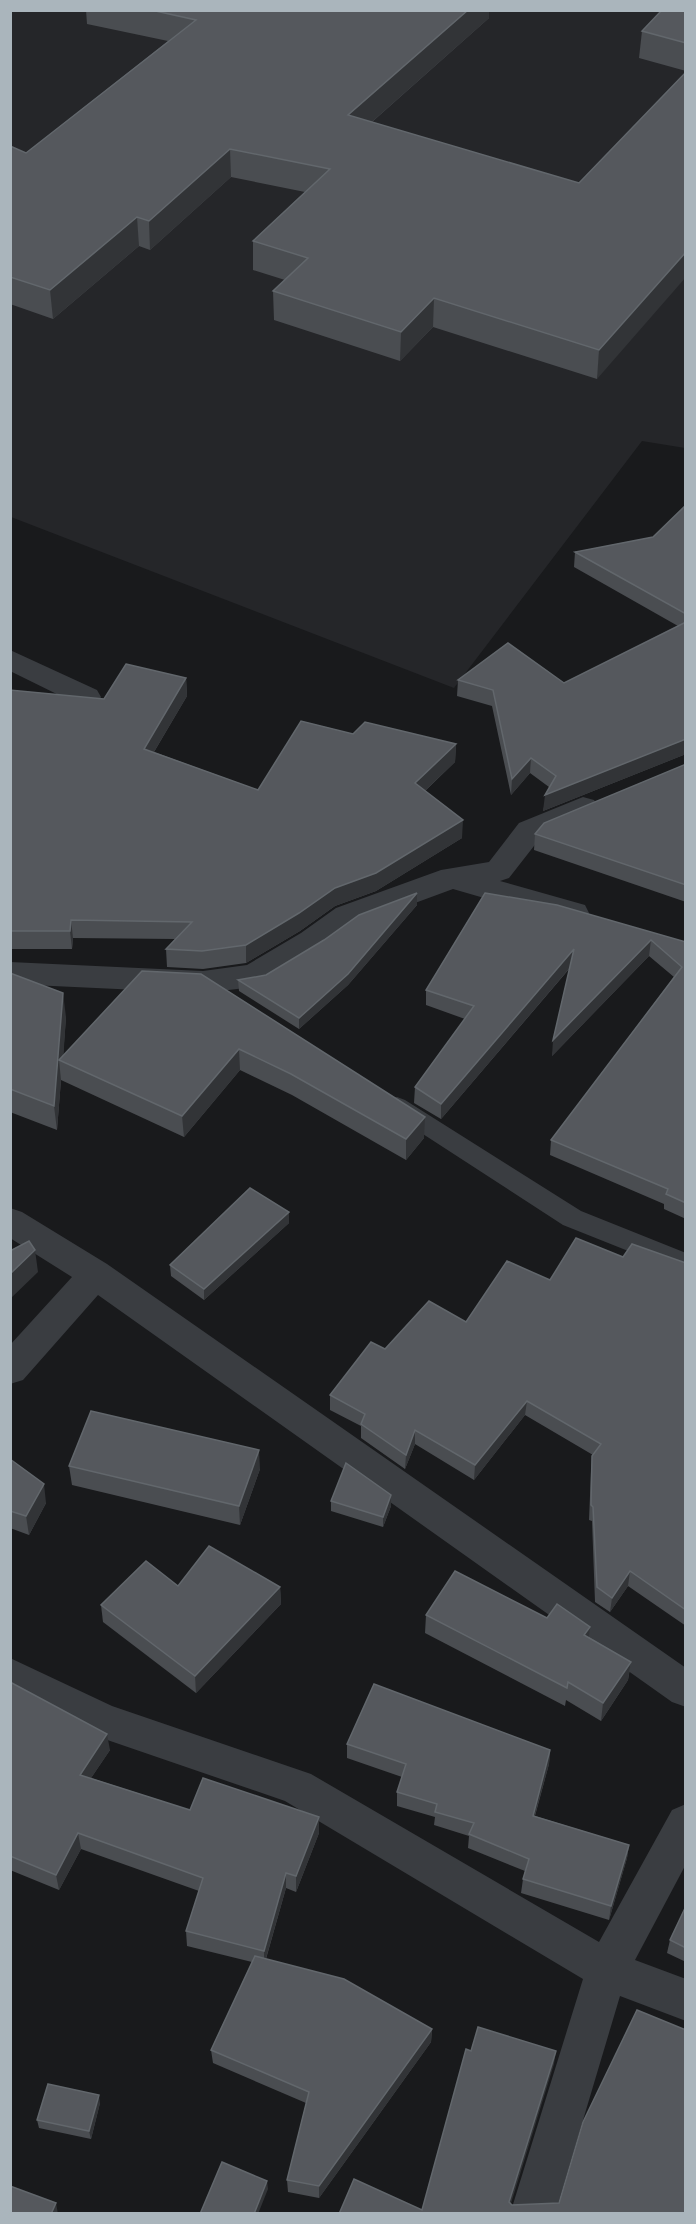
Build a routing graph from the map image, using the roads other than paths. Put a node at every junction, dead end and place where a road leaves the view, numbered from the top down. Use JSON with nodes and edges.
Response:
{"nodes":[{"id":1,"x":10,"y":659,"type":"edge"},
{"id":2,"x":87,"y":697,"type":"edge"},
{"id":3,"x":611,"y":796,"type":"edge"},
{"id":4,"x":452,"y":878,"type":"junction"},
{"id":5,"x":596,"y":919,"type":"edge"},
{"id":6,"x":10,"y":973,"type":"edge"},
{"id":7,"x":203,"y":982,"type":"junction"},
{"id":8,"x":233,"y":1001,"type":"edge"},
{"id":9,"x":382,"y":1097,"type":"edge"},
{"id":10,"x":10,"y":1221,"type":"edge"},
{"id":11,"x":686,"y":1264,"type":"edge"},
{"id":12,"x":95,"y":1274,"type":"junction"},
{"id":13,"x":10,"y":1370,"type":"edge"},
{"id":14,"x":10,"y":1674,"type":"edge"},
{"id":15,"x":686,"y":1690,"type":"edge"},
{"id":16,"x":686,"y":1823,"type":"edge"},
{"id":17,"x":607,"y":1970,"type":"junction"},
{"id":18,"x":686,"y":2000,"type":"edge"},
{"id":19,"x":532,"y":2214,"type":"edge"}],
"edges":[{"from":1,"to":2,"type":"street"},
{"from":3,"to":4,"type":"street"},
{"from":4,"to":5,"type":"street"},
{"from":4,"to":7,"type":"street"},
{"from":6,"to":7,"type":"street"},
{"from":7,"to":8,"type":"lane"},
{"from":9,"to":11,"type":"lane"},
{"from":10,"to":12,"type":"street"},
{"from":12,"to":13,"type":"street"},
{"from":12,"to":15,"type":"street"},
{"from":14,"to":17,"type":"street"},
{"from":16,"to":17,"type":"street"},
{"from":17,"to":18,"type":"street"},
{"from":17,"to":19,"type":"street"}]}
